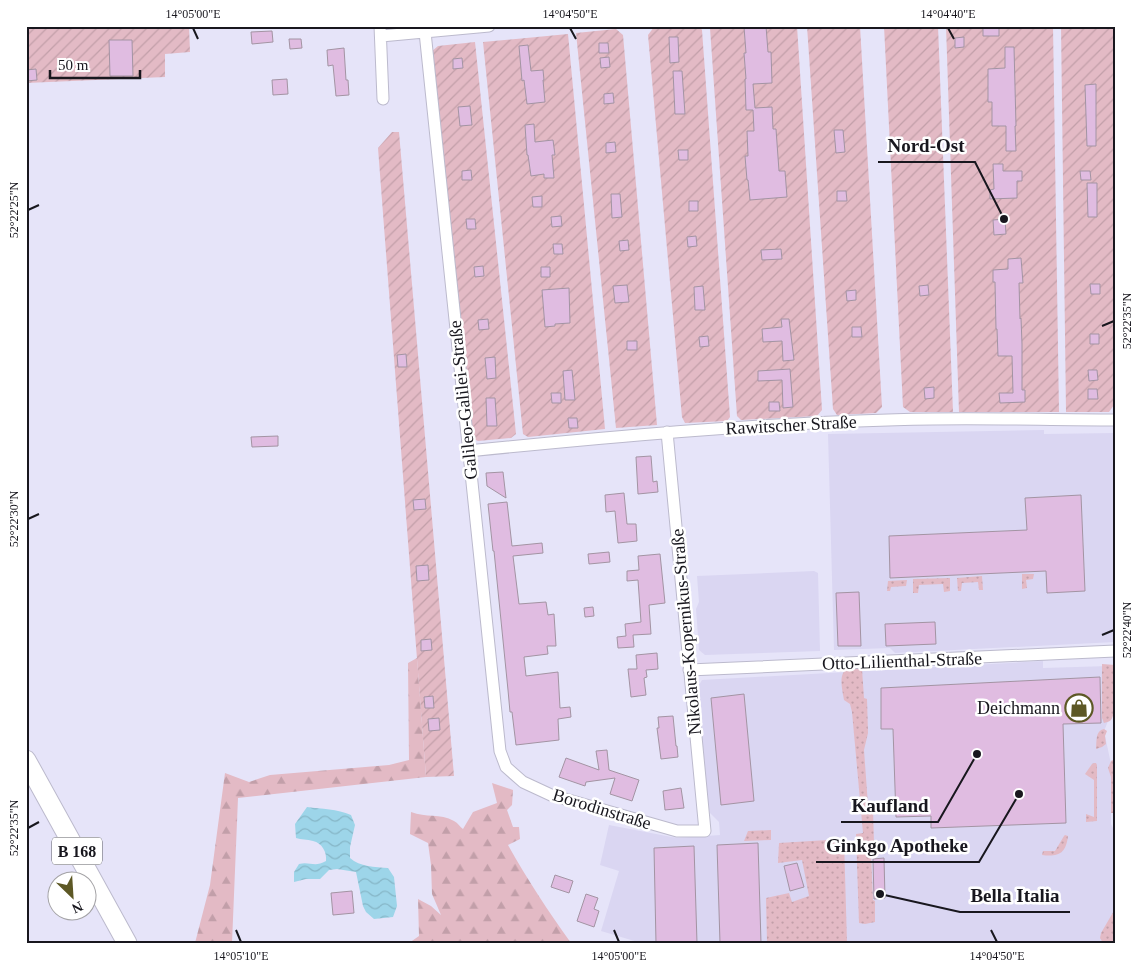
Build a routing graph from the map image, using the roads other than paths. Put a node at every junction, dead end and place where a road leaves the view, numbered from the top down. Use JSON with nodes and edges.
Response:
{"nodes":[{"id":1,"x":489,"y":26,"type":"edge"},
{"id":2,"x":430,"y":30,"type":"edge"},
{"id":3,"x":381,"y":31,"type":"edge"},
{"id":4,"x":383,"y":99,"type":"dead end"},
{"id":5,"x":1115,"y":420,"type":"edge"},
{"id":6,"x":667,"y":432,"type":"junction"},
{"id":7,"x":468,"y":451,"type":"junction"},
{"id":8,"x":1115,"y":651,"type":"edge"},
{"id":9,"x":689,"y":670,"type":"junction"},
{"id":10,"x":26,"y":760,"type":"edge"},
{"id":11,"x":506,"y":767,"type":"joint"},
{"id":12,"x":704,"y":831,"type":"joint"},
{"id":13,"x":127,"y":943,"type":"edge"}],
"edges":[{"from":1,"to":2,"type":"street"},
{"from":2,"to":3,"type":"street"},
{"from":2,"to":7,"type":"street","name":"Galileo-Galilei-Straße"},
{"from":3,"to":4,"type":"street"},
{"from":5,"to":6,"type":"street","name":"Rawitscher Straße"},
{"from":6,"to":7,"type":"street","name":"Rawitscher Straße"},
{"from":6,"to":9,"type":"street","name":"Nikolaus-Kopernikus-Straße"},
{"from":7,"to":11,"type":"street","name":"Galileo-Galilei-Straße"},
{"from":8,"to":9,"type":"street","name":"Otto-Lilienthal-Straße"},
{"from":9,"to":12,"type":"street","name":"Nikolaus-Kopernikus-Straße"},
{"from":10,"to":13,"type":"main road","number":"B 168"},
{"from":11,"to":12,"type":"street","name":"Borodinstraße"}]}
